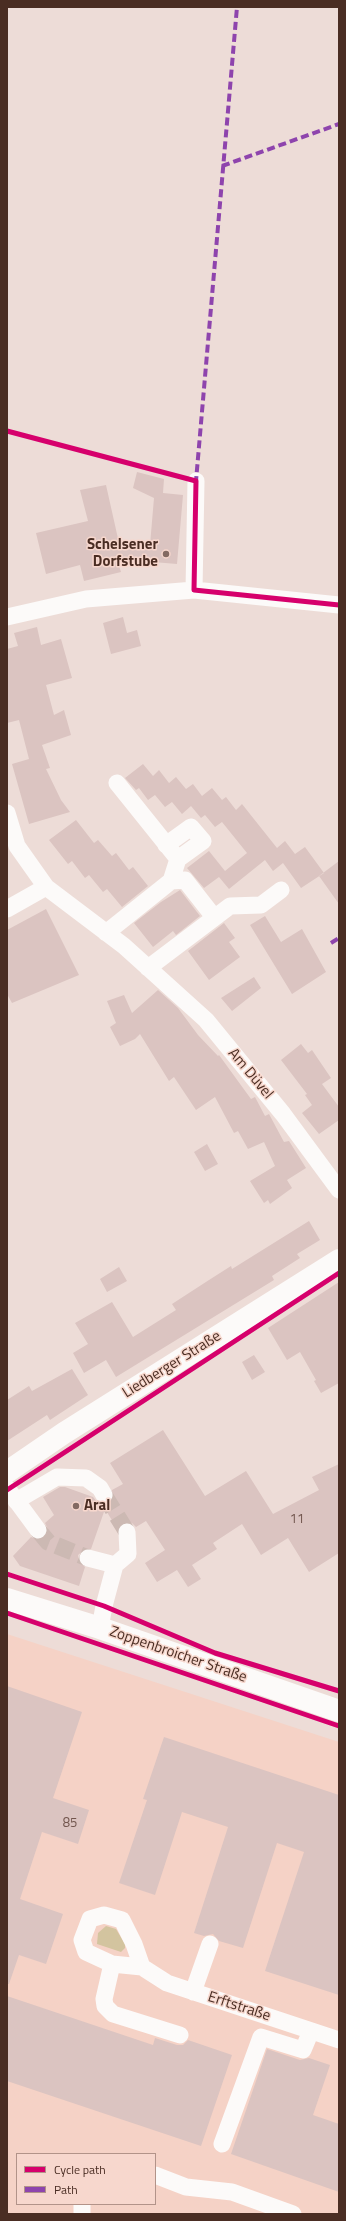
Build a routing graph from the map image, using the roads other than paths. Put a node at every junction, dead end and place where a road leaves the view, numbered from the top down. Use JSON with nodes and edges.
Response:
{"nodes":[{"id":1,"x":196,"y":481,"type":"dead end"},
{"id":2,"x":194,"y":590,"type":"junction"},
{"id":3,"x":339,"y":605,"type":"edge"},
{"id":4,"x":7,"y":617,"type":"edge"},
{"id":5,"x":117,"y":783,"type":"dead end"},
{"id":6,"x":7,"y":812,"type":"edge"},
{"id":7,"x":166,"y":845,"type":"junction"},
{"id":8,"x":178,"y":859,"type":"junction"},
{"id":9,"x":171,"y":880,"type":"junction"},
{"id":10,"x":46,"y":887,"type":"junction"},
{"id":11,"x":281,"y":890,"type":"dead end"},
{"id":12,"x":7,"y":910,"type":"edge"},
{"id":13,"x":214,"y":917,"type":"junction"},
{"id":14,"x":106,"y":933,"type":"junction"},
{"id":15,"x":148,"y":968,"type":"junction"},
{"id":16,"x":339,"y":1190,"type":"edge"},
{"id":17,"x":339,"y":1260,"type":"edge"},
{"id":18,"x":7,"y":1472,"type":"edge"},
{"id":19,"x":11,"y":1495,"type":"edge"},
{"id":20,"x":104,"y":1495,"type":"tunnel mouth"},
{"id":21,"x":38,"y":1530,"type":"tunnel mouth"},
{"id":22,"x":127,"y":1532,"type":"tunnel mouth"},
{"id":23,"x":88,"y":1558,"type":"tunnel mouth"},
{"id":24,"x":115,"y":1565,"type":"junction"},
{"id":25,"x":10,"y":1599,"type":"edge"},
{"id":26,"x":100,"y":1628,"type":"junction"},
{"id":27,"x":339,"y":1711,"type":"edge"},
{"id":28,"x":210,"y":1944,"type":"dead end"},
{"id":29,"x":112,"y":1964,"type":"junction"},
{"id":30,"x":142,"y":1967,"type":"junction"},
{"id":31,"x":193,"y":1992,"type":"junction"},
{"id":32,"x":311,"y":2031,"type":"junction"},
{"id":33,"x":180,"y":2036,"type":"dead end"},
{"id":34,"x":339,"y":2040,"type":"edge"},
{"id":35,"x":222,"y":2144,"type":"dead end"},
{"id":36,"x":156,"y":2175,"type":"edge"},
{"id":37,"x":292,"y":2214,"type":"edge"}],
"edges":[{"from":1,"to":2,"type":"street"},
{"from":2,"to":3,"type":"street"},
{"from":2,"to":4,"type":"street"},
{"from":5,"to":7,"type":"street"},
{"from":6,"to":10,"type":"street","name":"Am Düvel"},
{"from":7,"to":8,"type":"street"},
{"from":7,"to":8,"type":"street"},
{"from":8,"to":9,"type":"street"},
{"from":9,"to":13,"type":"street"},
{"from":9,"to":14,"type":"street"},
{"from":10,"to":12,"type":"street"},
{"from":10,"to":14,"type":"street","name":"Am Düvel"},
{"from":11,"to":13,"type":"street"},
{"from":13,"to":15,"type":"street"},
{"from":14,"to":15,"type":"street","name":"Am Düvel"},
{"from":15,"to":16,"type":"street","name":"Am Düvel"},
{"from":17,"to":18,"type":"main road","name":"Liedberger Straße"},
{"from":19,"to":20,"type":"street"},
{"from":19,"to":21,"type":"street"},
{"from":22,"to":24,"type":"street"},
{"from":23,"to":24,"type":"street"},
{"from":24,"to":26,"type":"street"},
{"from":25,"to":26,"type":"main road","name":"Zoppenbroicher Straße"},
{"from":26,"to":27,"type":"main road","name":"Zoppenbroicher Straße"},
{"from":28,"to":31,"type":"street"},
{"from":29,"to":30,"type":"street","name":"Erftstraße"},
{"from":29,"to":30,"type":"street","name":"Erftstraße"},
{"from":29,"to":33,"type":"street"},
{"from":30,"to":31,"type":"street","name":"Erftstraße"},
{"from":31,"to":32,"type":"street","name":"Erftstraße"},
{"from":32,"to":34,"type":"street","name":"Erftstraße"},
{"from":32,"to":35,"type":"street"},
{"from":36,"to":37,"type":"street"}]}
